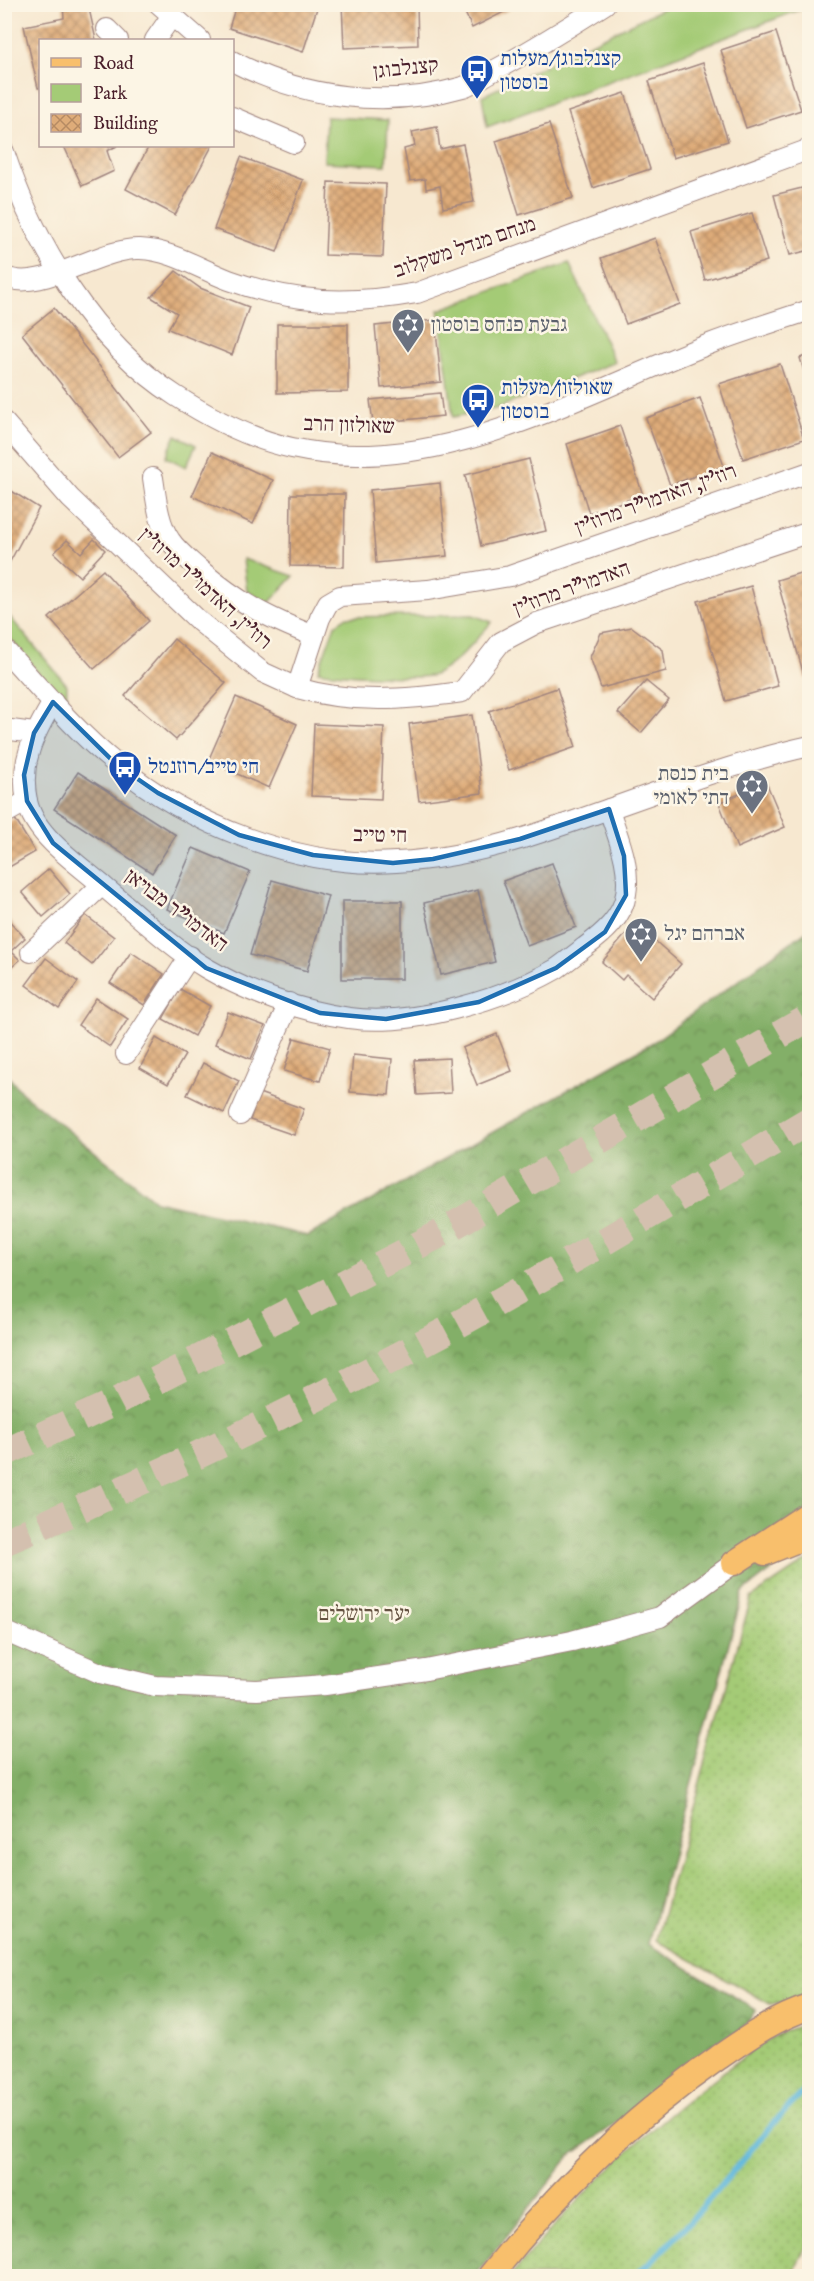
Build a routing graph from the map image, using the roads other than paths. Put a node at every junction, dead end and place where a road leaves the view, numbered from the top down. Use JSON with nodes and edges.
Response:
{"nodes":[{"id":1,"x":605,"y":4,"type":"edge"},
{"id":2,"x":165,"y":11,"type":"edge"},
{"id":3,"x":155,"y":39,"type":"edge"},
{"id":4,"x":199,"y":39,"type":"edge"},
{"id":5,"x":234,"y":62,"type":"edge"},
{"id":6,"x":234,"y":118,"type":"edge"},
{"id":7,"x":294,"y":143,"type":"dead end"},
{"id":8,"x":810,"y":149,"type":"edge"},
{"id":9,"x":4,"y":152,"type":"edge"},
{"id":10,"x":60,"y":271,"type":"junction"},
{"id":11,"x":4,"y":276,"type":"edge"},
{"id":12,"x":810,"y":310,"type":"edge"},
{"id":13,"x":4,"y":422,"type":"edge"},
{"id":14,"x":810,"y":472,"type":"edge"},
{"id":15,"x":153,"y":478,"type":"dead end"},
{"id":16,"x":810,"y":532,"type":"edge"},
{"id":17,"x":314,"y":636,"type":"junction"},
{"id":18,"x":4,"y":649,"type":"edge"},
{"id":19,"x":297,"y":688,"type":"junction"},
{"id":20,"x":53,"y":702,"type":"junction"},
{"id":21,"x":4,"y":733,"type":"edge"},
{"id":22,"x":34,"y":734,"type":"junction"},
{"id":23,"x":810,"y":746,"type":"edge"},
{"id":24,"x":27,"y":801,"type":"junction"},
{"id":25,"x":609,"y":809,"type":"junction"},
{"id":26,"x":4,"y":814,"type":"edge"},
{"id":27,"x":102,"y":885,"type":"junction"},
{"id":28,"x":31,"y":952,"type":"dead end"},
{"id":29,"x":190,"y":956,"type":"junction"},
{"id":30,"x":290,"y":1004,"type":"junction"},
{"id":31,"x":126,"y":1054,"type":"dead end"},
{"id":32,"x":240,"y":1115,"type":"dead end"},
{"id":33,"x":810,"y":1513,"type":"edge"},
{"id":34,"x":810,"y":1535,"type":"edge"},
{"id":35,"x":734,"y":1563,"type":"junction"},
{"id":36,"x":4,"y":1631,"type":"edge"},
{"id":37,"x":810,"y":2007,"type":"edge"},
{"id":38,"x":490,"y":2277,"type":"edge"}],
"edges":[{"from":1,"to":5,"type":"street","name":"קצנלבוגן"},
{"from":2,"to":3,"type":"street"},
{"from":2,"to":4,"type":"street"},
{"from":6,"to":7,"type":"street"},
{"from":8,"to":10,"type":"street","name":"מנחם מנדל משקלוב"},
{"from":9,"to":10,"type":"street","name":"שאולזון הרב"},
{"from":10,"to":11,"type":"street","name":"מנחם מנדל משקלוב"},
{"from":10,"to":12,"type":"street","name":"שאולזון הרב"},
{"from":13,"to":19,"type":"street","name":"רוז'ין, האדמו\"ר מרוז'ין"},
{"from":14,"to":17,"type":"street","name":"רוז'ין, האדמו\"ר מרוז'ין"},
{"from":15,"to":17,"type":"street"},
{"from":16,"to":19,"type":"street","name":"האדמו\"ר מרוז'ין"},
{"from":17,"to":19,"type":"street","name":"רוז'ין, האדמו\"ר מרוז'ין"},
{"from":18,"to":20,"type":"street","name":"חי טייב"},
{"from":20,"to":22,"type":"street","name":"האדמו\"ר מבויאן"},
{"from":20,"to":25,"type":"street","name":"חי טייב"},
{"from":21,"to":22,"type":"street"},
{"from":22,"to":24,"type":"street","name":"האדמו\"ר מבויאן"},
{"from":23,"to":25,"type":"street","name":"חי טייב"},
{"from":24,"to":26,"type":"street"},
{"from":24,"to":27,"type":"street","name":"האדמו\"ר מבויאן"},
{"from":25,"to":30,"type":"street","name":"האדמו\"ר מבויאן"},
{"from":27,"to":28,"type":"street"},
{"from":27,"to":29,"type":"street","name":"האדמו\"ר מבויאן"},
{"from":29,"to":30,"type":"street","name":"האדמו\"ר מבויאן"},
{"from":29,"to":31,"type":"street"},
{"from":30,"to":32,"type":"street"},
{"from":33,"to":35,"type":"main road"},
{"from":34,"to":35,"type":"main road"},
{"from":35,"to":36,"type":"street"},
{"from":37,"to":38,"type":"main road"}]}
